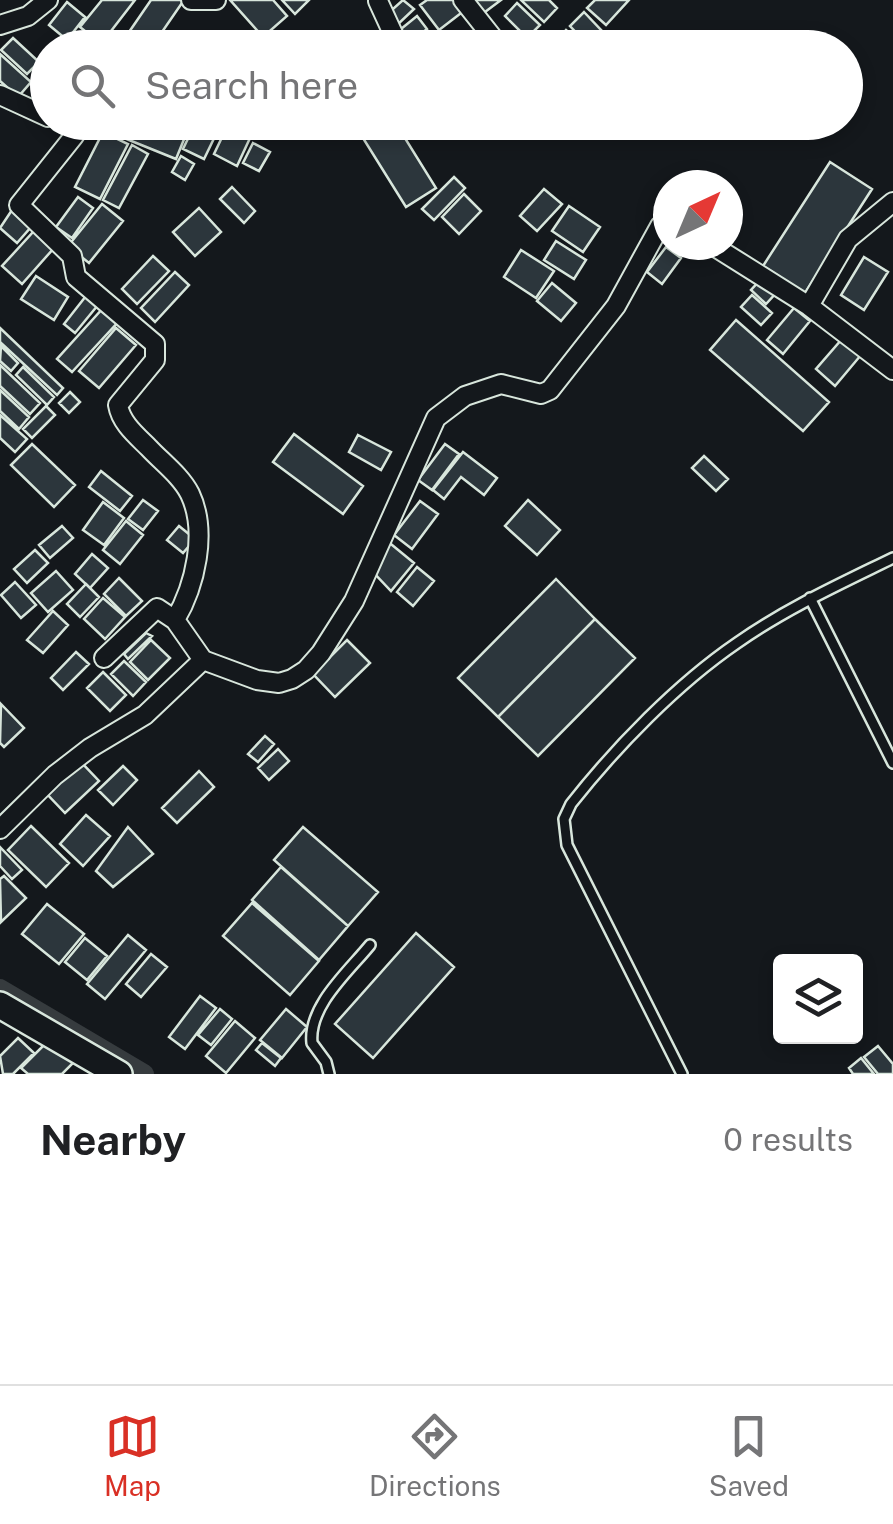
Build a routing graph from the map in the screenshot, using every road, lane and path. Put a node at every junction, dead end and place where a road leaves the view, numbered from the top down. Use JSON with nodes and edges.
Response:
{"nodes":[{"id":1,"x":48,"y":0,"type":"edge"},
{"id":2,"x":190,"y":0,"type":"edge"},
{"id":3,"x":216,"y":0,"type":"edge"},
{"id":4,"x":362,"y":0,"type":"edge"},
{"id":5,"x":378,"y":0,"type":"edge"},
{"id":6,"x":463,"y":0,"type":"edge"},
{"id":7,"x":0,"y":25,"type":"edge"},
{"id":8,"x":392,"y":30,"type":"edge"},
{"id":9,"x":486,"y":30,"type":"edge"},
{"id":10,"x":0,"y":95,"type":"edge"},
{"id":11,"x":30,"y":109,"type":"edge"},
{"id":12,"x":71,"y":140,"type":"edge"},
{"id":13,"x":893,"y":202,"type":"edge"},
{"id":14,"x":653,"y":239,"type":"edge"},
{"id":15,"x":736,"y":260,"type":"edge"},
{"id":16,"x":809,"y":306,"type":"junction"},
{"id":17,"x":893,"y":370,"type":"edge"},
{"id":18,"x":893,"y":558,"type":"edge"},
{"id":19,"x":810,"y":598,"type":"junction"},
{"id":20,"x":175,"y":620,"type":"junction"},
{"id":21,"x":104,"y":658,"type":"dead end"},
{"id":22,"x":204,"y":660,"type":"junction"},
{"id":23,"x":893,"y":763,"type":"edge"},
{"id":24,"x":0,"y":829,"type":"edge"},
{"id":25,"x":370,"y":945,"type":"dead end"},
{"id":26,"x":0,"y":1005,"type":"edge"},
{"id":27,"x":119,"y":1074,"type":"edge"},
{"id":28,"x":329,"y":1074,"type":"edge"},
{"id":29,"x":682,"y":1074,"type":"edge"}],
"edges":[{"from":1,"to":7,"type":"street"},
{"from":2,"to":3,"type":"street"},
{"from":4,"to":5,"type":"street"},
{"from":5,"to":8,"type":"street"},
{"from":6,"to":9,"type":"street"},
{"from":10,"to":11,"type":"street"},
{"from":12,"to":20,"type":"street"},
{"from":13,"to":16,"type":"street"},
{"from":14,"to":22,"type":"street"},
{"from":15,"to":16,"type":"street"},
{"from":16,"to":17,"type":"street"},
{"from":18,"to":19,"type":"lane"},
{"from":19,"to":23,"type":"lane"},
{"from":19,"to":29,"type":"lane"},
{"from":20,"to":21,"type":"street"},
{"from":20,"to":22,"type":"street"},
{"from":22,"to":24,"type":"street"},
{"from":25,"to":28,"type":"lane"},
{"from":26,"to":27,"type":"main road"}]}
